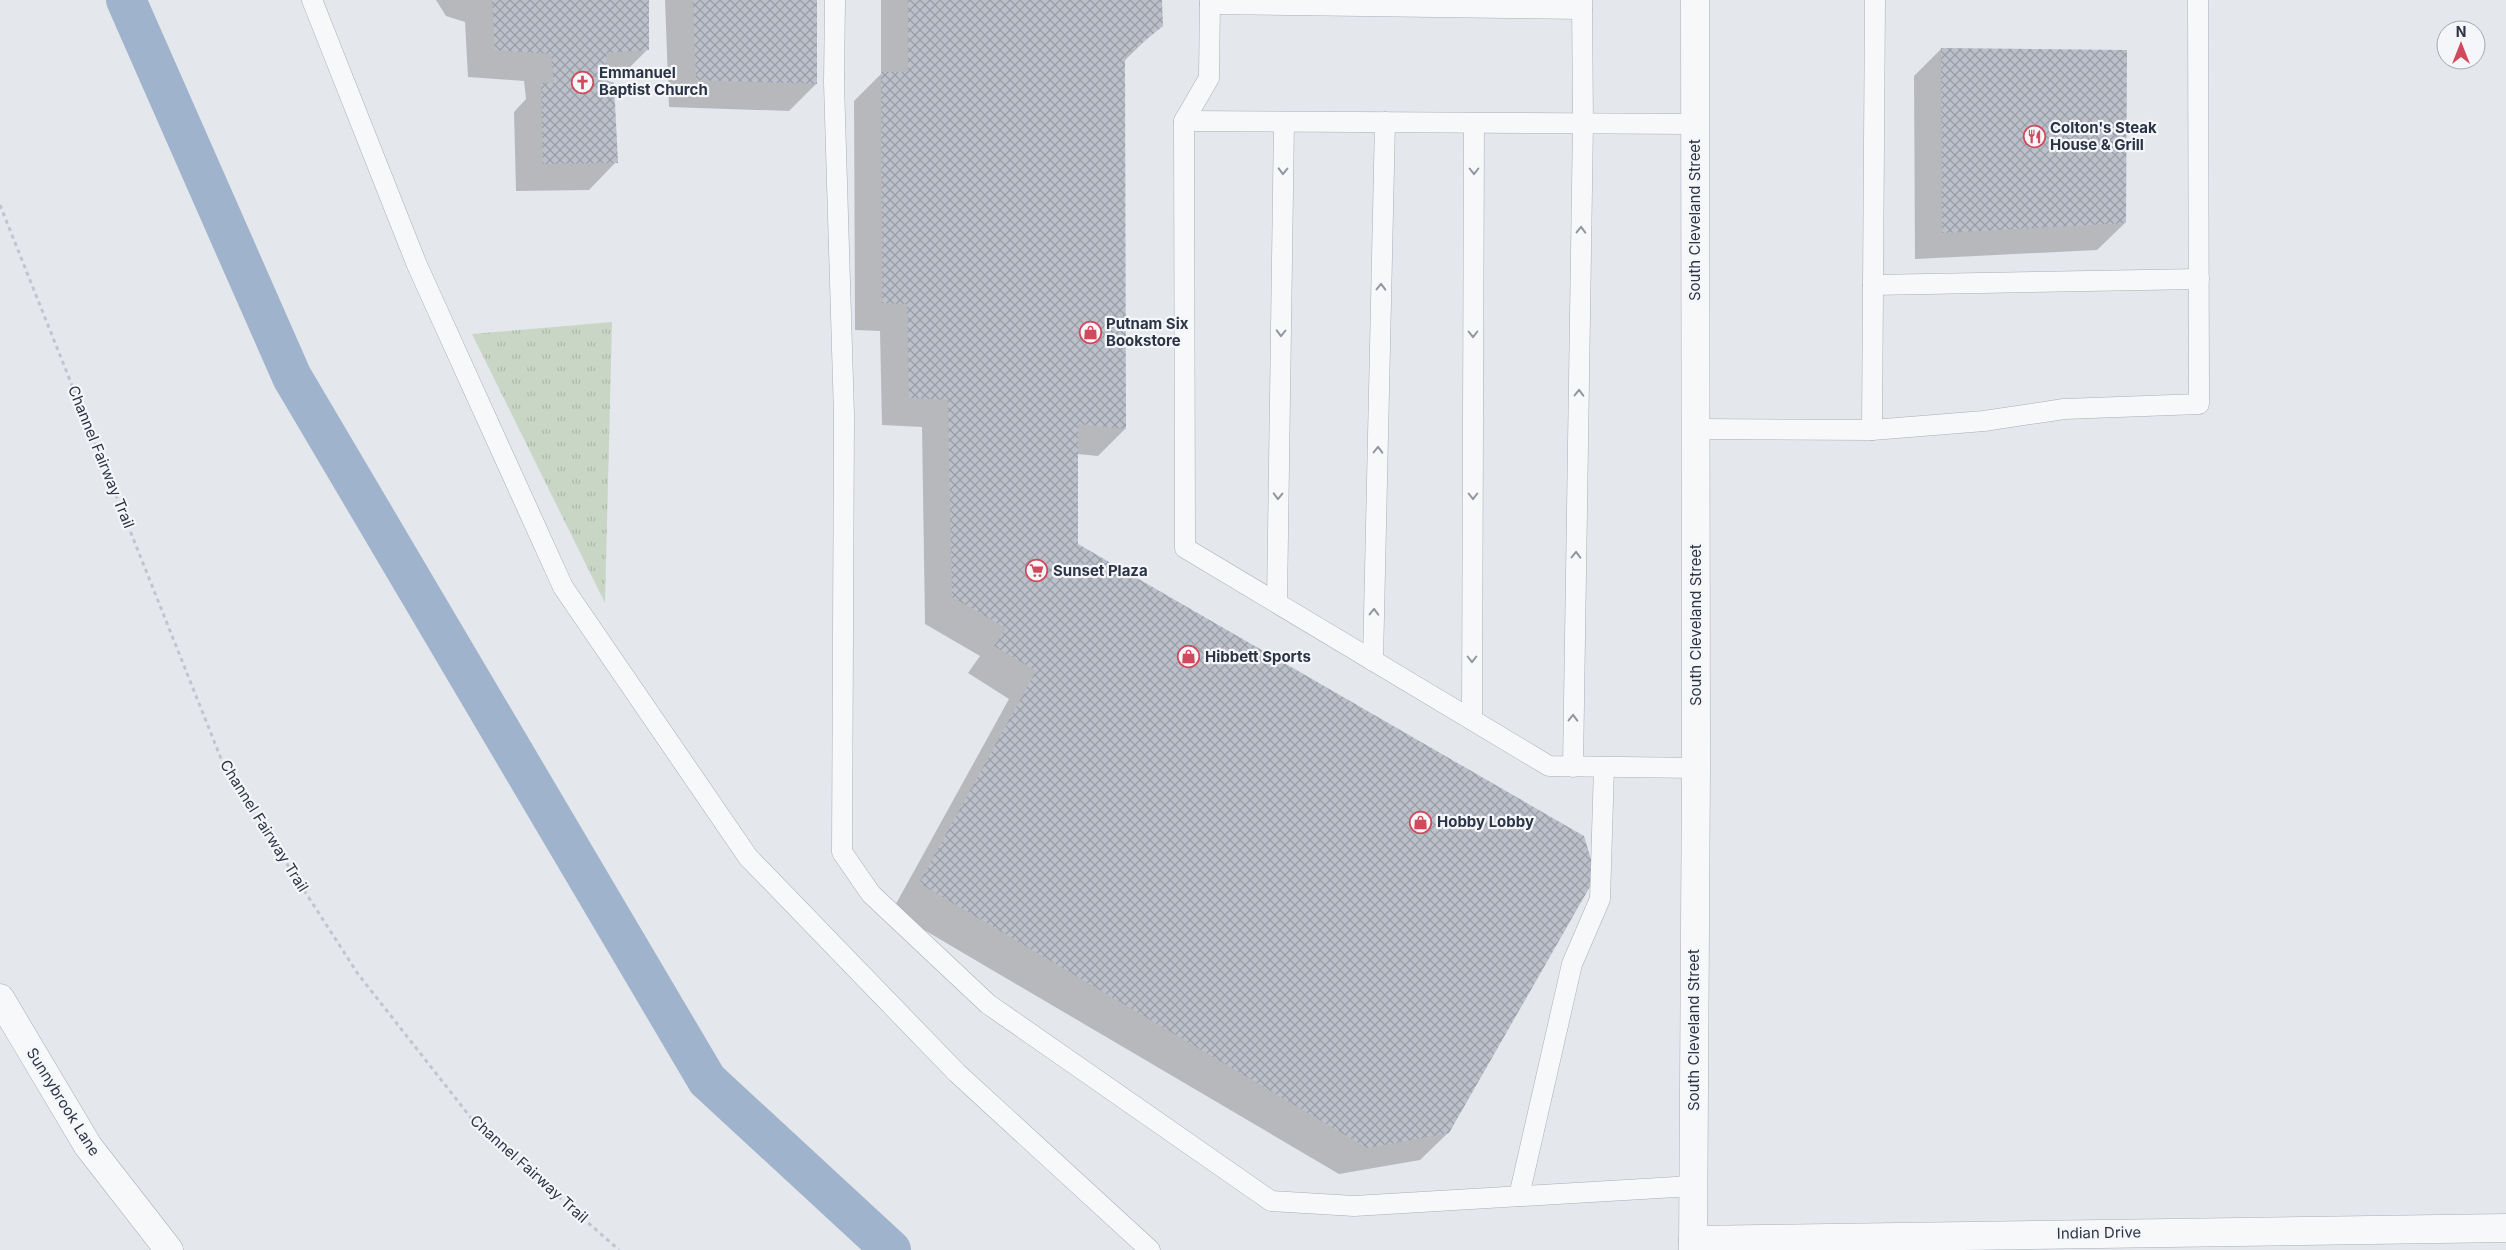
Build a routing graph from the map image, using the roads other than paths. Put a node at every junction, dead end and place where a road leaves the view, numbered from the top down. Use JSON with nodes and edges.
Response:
{"nodes":[{"id":1,"x":312,"y":0,"type":"edge"},
{"id":2,"x":835,"y":0,"type":"edge"},
{"id":3,"x":1695,"y":0,"type":"edge"},
{"id":4,"x":1875,"y":0,"type":"edge"},
{"id":5,"x":2198,"y":0,"type":"edge"},
{"id":6,"x":1210,"y":2,"type":"edge"},
{"id":7,"x":1582,"y":4,"type":"edge"},
{"id":8,"x":1184,"y":121,"type":"junction"},
{"id":9,"x":1284,"y":122,"type":"junction"},
{"id":10,"x":1385,"y":122,"type":"junction"},
{"id":11,"x":1474,"y":122,"type":"junction"},
{"id":12,"x":1583,"y":123,"type":"junction"},
{"id":13,"x":1694,"y":124,"type":"junction"},
{"id":14,"x":2198,"y":279,"type":"junction"},
{"id":15,"x":1874,"y":284,"type":"junction"},
{"id":16,"x":1696,"y":429,"type":"junction"},
{"id":17,"x":1872,"y":430,"type":"junction"},
{"id":18,"x":1277,"y":603,"type":"junction"},
{"id":19,"x":1373,"y":661,"type":"junction"},
{"id":20,"x":1472,"y":720,"type":"junction"},
{"id":21,"x":1573,"y":767,"type":"junction"},
{"id":22,"x":1604,"y":767,"type":"junction"},
{"id":23,"x":1696,"y":768,"type":"junction"},
{"id":24,"x":0,"y":998,"type":"edge"},
{"id":25,"x":1693,"y":1186,"type":"junction"},
{"id":26,"x":1519,"y":1196,"type":"junction"},
{"id":27,"x":2506,"y":1228,"type":"edge"},
{"id":28,"x":2341,"y":1239,"type":"edge"},
{"id":29,"x":1693,"y":1245,"type":"edge"},
{"id":30,"x":169,"y":1250,"type":"edge"},
{"id":31,"x":1150,"y":1250,"type":"edge"}],
"edges":[{"from":1,"to":31,"type":"lane"},
{"from":2,"to":26,"type":"lane"},
{"from":3,"to":13,"type":"street","name":"South Cleveland Street"},
{"from":4,"to":15,"type":"lane"},
{"from":5,"to":14,"type":"lane"},
{"from":6,"to":7,"type":"lane"},
{"from":6,"to":8,"type":"lane"},
{"from":7,"to":12,"type":"lane"},
{"from":8,"to":9,"type":"lane"},
{"from":8,"to":18,"type":"lane"},
{"from":9,"to":10,"type":"lane"},
{"from":9,"to":18,"type":"lane","one_way":true},
{"from":10,"to":11,"type":"lane"},
{"from":19,"to":10,"type":"lane","one_way":true},
{"from":11,"to":12,"type":"lane"},
{"from":11,"to":20,"type":"lane","one_way":true},
{"from":12,"to":13,"type":"lane"},
{"from":21,"to":12,"type":"lane","one_way":true},
{"from":13,"to":16,"type":"street","name":"South Cleveland Street"},
{"from":14,"to":15,"type":"lane"},
{"from":14,"to":17,"type":"lane"},
{"from":15,"to":17,"type":"lane"},
{"from":16,"to":17,"type":"lane"},
{"from":16,"to":23,"type":"street","name":"South Cleveland Street"},
{"from":18,"to":19,"type":"lane"},
{"from":19,"to":20,"type":"lane"},
{"from":20,"to":21,"type":"lane"},
{"from":21,"to":22,"type":"lane"},
{"from":22,"to":23,"type":"lane"},
{"from":22,"to":26,"type":"lane"},
{"from":23,"to":25,"type":"street","name":"South Cleveland Street"},
{"from":24,"to":30,"type":"street","name":"Sunnybrook Lane"},
{"from":25,"to":26,"type":"lane"},
{"from":25,"to":29,"type":"street","name":"South Cleveland Street"},
{"from":27,"to":28,"type":"street","name":"Indian Drive"},
{"from":28,"to":29,"type":"street","name":"Indian Drive"}]}
